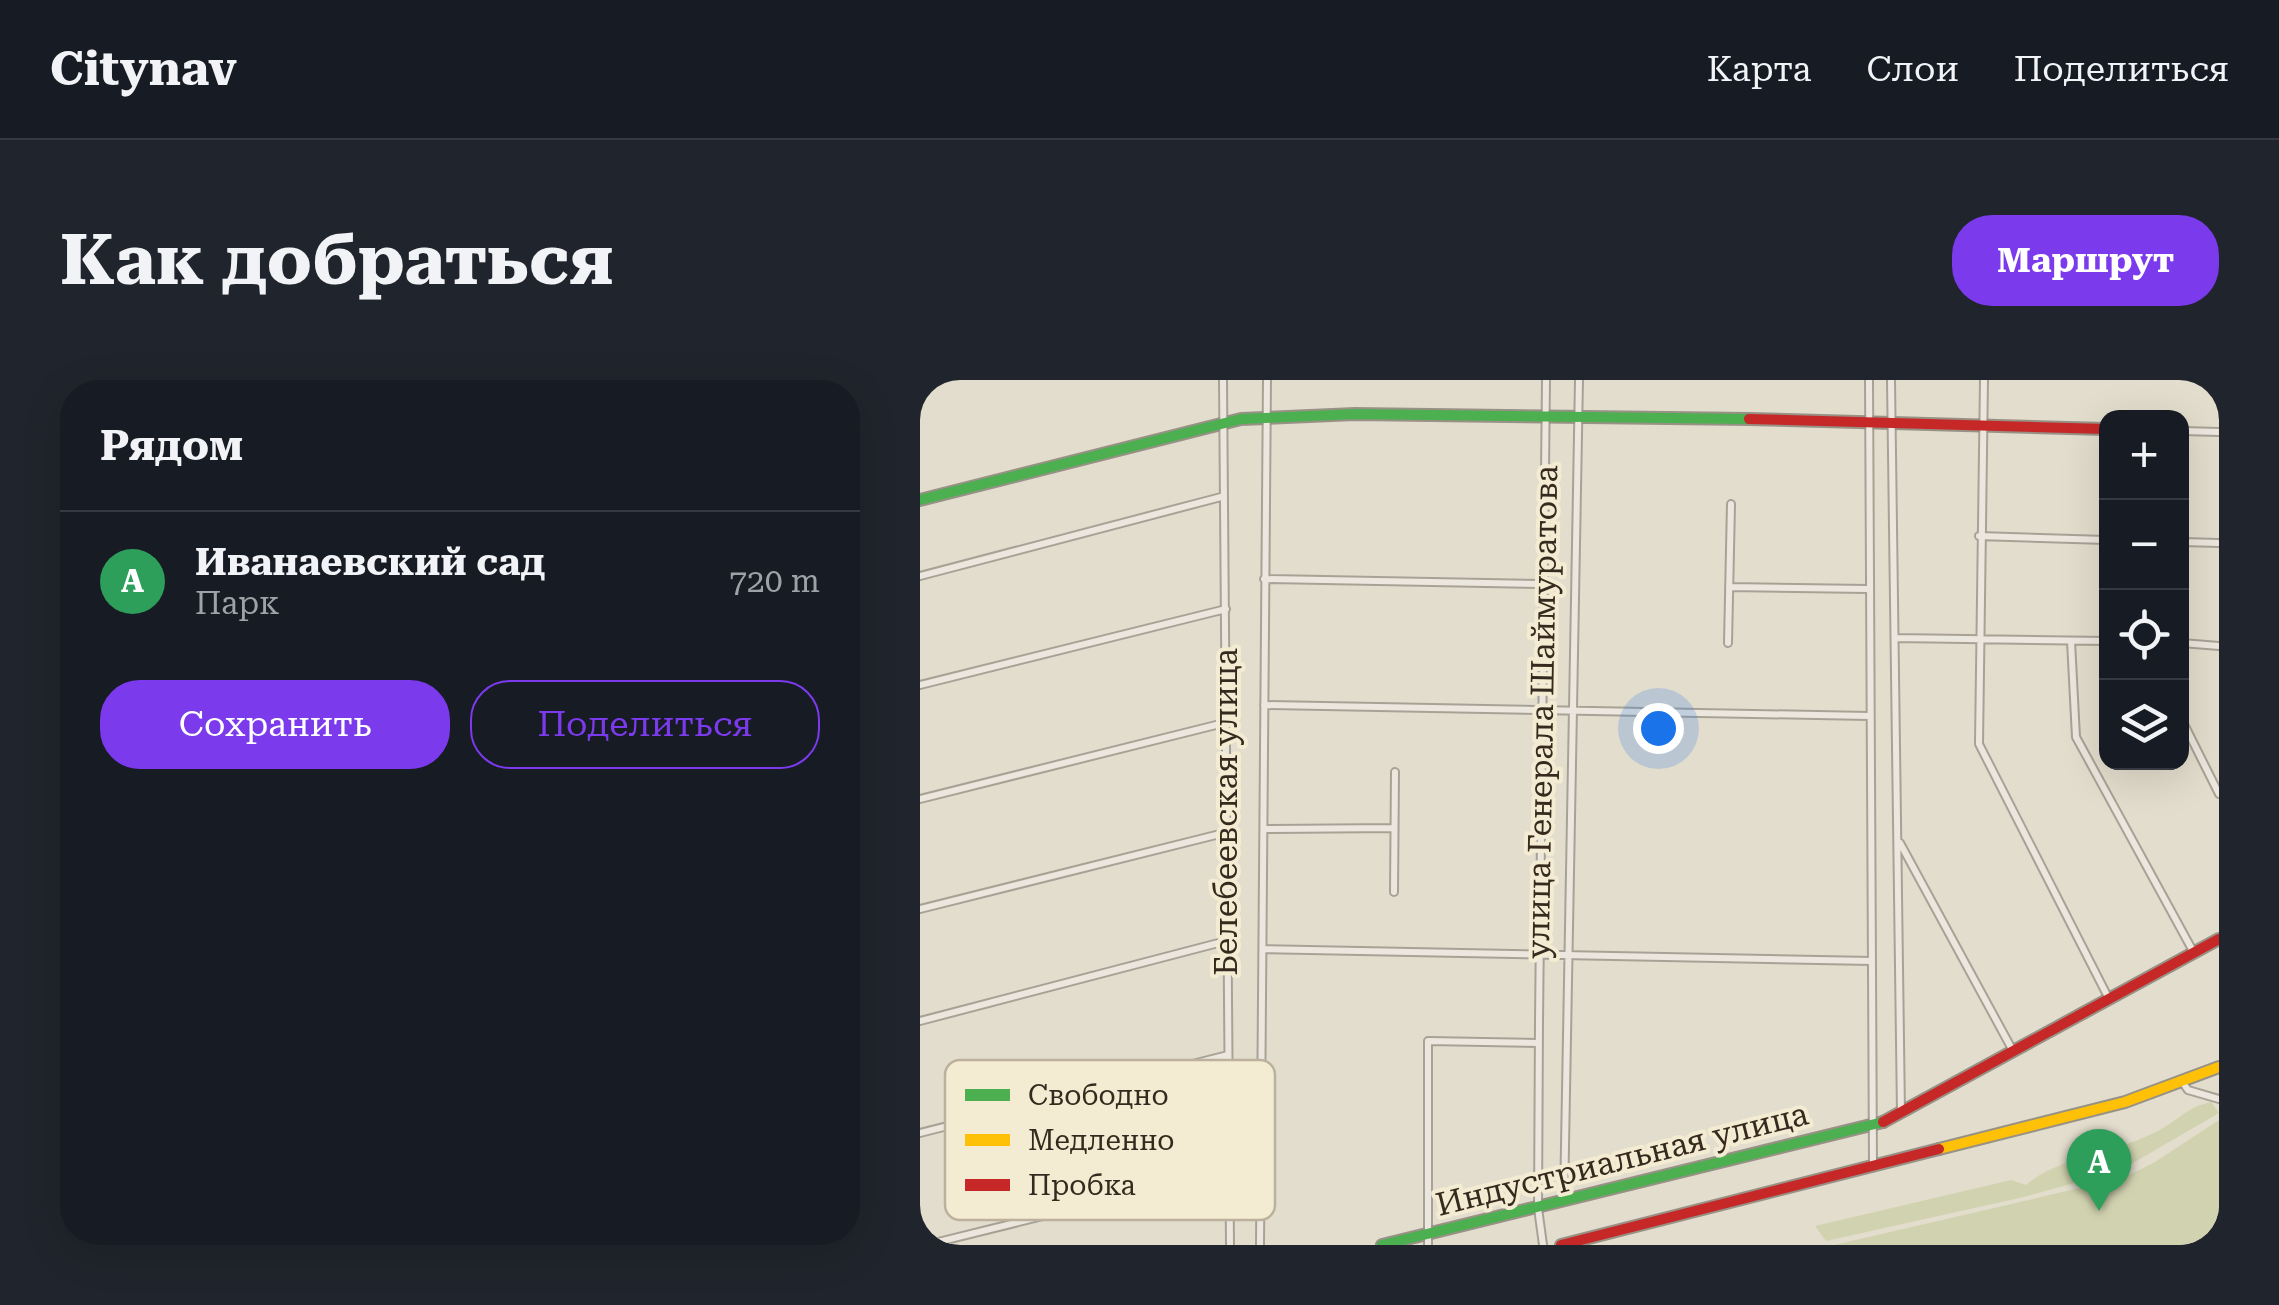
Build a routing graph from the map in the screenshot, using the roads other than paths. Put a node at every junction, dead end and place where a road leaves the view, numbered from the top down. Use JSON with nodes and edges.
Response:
{"nodes":[{"id":1,"x":1224,"y":380,"type":"edge"},
{"id":2,"x":1267,"y":380,"type":"edge"},
{"id":3,"x":1546,"y":380,"type":"edge"},
{"id":4,"x":1579,"y":380,"type":"edge"},
{"id":5,"x":1868,"y":380,"type":"edge"},
{"id":6,"x":1891,"y":380,"type":"edge"},
{"id":7,"x":1984,"y":380,"type":"edge"},
{"id":8,"x":1578,"y":416,"type":"junction"},
{"id":9,"x":1267,"y":417,"type":"junction"},
{"id":10,"x":1545,"y":417,"type":"junction"},
{"id":11,"x":1870,"y":422,"type":"junction"},
{"id":12,"x":1890,"y":424,"type":"junction"},
{"id":13,"x":1224,"y":425,"type":"junction"},
{"id":14,"x":1980,"y":425,"type":"junction"},
{"id":15,"x":2099,"y":429,"type":"edge"},
{"id":16,"x":2189,"y":431,"type":"edge"},
{"id":17,"x":2219,"y":432,"type":"edge"},
{"id":18,"x":1222,"y":497,"type":"junction"},
{"id":19,"x":920,"y":500,"type":"edge"},
{"id":20,"x":1732,"y":504,"type":"dead end"},
{"id":21,"x":1978,"y":536,"type":"junction"},
{"id":22,"x":2099,"y":540,"type":"edge"},
{"id":23,"x":2189,"y":542,"type":"edge"},
{"id":24,"x":2219,"y":544,"type":"edge"},
{"id":25,"x":920,"y":576,"type":"edge"},
{"id":26,"x":1264,"y":579,"type":"junction"},
{"id":27,"x":1543,"y":584,"type":"junction"},
{"id":28,"x":1729,"y":587,"type":"junction"},
{"id":29,"x":1868,"y":589,"type":"junction"},
{"id":30,"x":1226,"y":609,"type":"junction"},
{"id":31,"x":1896,"y":638,"type":"junction"},
{"id":32,"x":2099,"y":641,"type":"edge"},
{"id":33,"x":1980,"y":642,"type":"junction"},
{"id":34,"x":2070,"y":642,"type":"junction"},
{"id":35,"x":1728,"y":643,"type":"dead end"},
{"id":36,"x":2189,"y":644,"type":"edge"},
{"id":37,"x":2219,"y":646,"type":"edge"},
{"id":38,"x":920,"y":685,"type":"edge"},
{"id":39,"x":1264,"y":705,"type":"junction"},
{"id":40,"x":1540,"y":711,"type":"junction"},
{"id":41,"x":1572,"y":711,"type":"junction"},
{"id":42,"x":1869,"y":716,"type":"junction"},
{"id":43,"x":1224,"y":722,"type":"junction"},
{"id":44,"x":2189,"y":734,"type":"edge"},
{"id":45,"x":1395,"y":772,"type":"dead end"},
{"id":46,"x":2219,"y":794,"type":"edge"},
{"id":47,"x":920,"y":799,"type":"edge"},
{"id":48,"x":1264,"y":828,"type":"junction"},
{"id":49,"x":1394,"y":828,"type":"junction"},
{"id":50,"x":1225,"y":833,"type":"junction"},
{"id":51,"x":1900,"y":842,"type":"junction"},
{"id":52,"x":1394,"y":892,"type":"dead end"},
{"id":53,"x":920,"y":909,"type":"edge"},
{"id":54,"x":2219,"y":939,"type":"edge"},
{"id":55,"x":1226,"y":941,"type":"junction"},
{"id":56,"x":1263,"y":949,"type":"junction"},
{"id":57,"x":1540,"y":953,"type":"junction"},
{"id":58,"x":1569,"y":953,"type":"junction"},
{"id":59,"x":2194,"y":953,"type":"junction"},
{"id":60,"x":1872,"y":961,"type":"junction"},
{"id":61,"x":2110,"y":1000,"type":"junction"},
{"id":62,"x":920,"y":1021,"type":"edge"},
{"id":63,"x":1540,"y":1043,"type":"junction"},
{"id":64,"x":2013,"y":1051,"type":"junction"},
{"id":65,"x":1228,"y":1055,"type":"junction"},
{"id":66,"x":1208,"y":1060,"type":"edge"},
{"id":67,"x":1228,"y":1060,"type":"edge"},
{"id":68,"x":1262,"y":1060,"type":"edge"},
{"id":69,"x":2219,"y":1067,"type":"edge"},
{"id":70,"x":2183,"y":1082,"type":"junction"},
{"id":71,"x":2219,"y":1100,"type":"edge"},
{"id":72,"x":1901,"y":1115,"type":"junction"},
{"id":73,"x":1874,"y":1124,"type":"junction"},
{"id":74,"x":945,"y":1127,"type":"edge"},
{"id":75,"x":920,"y":1133,"type":"edge"},
{"id":76,"x":1873,"y":1167,"type":"junction"},
{"id":77,"x":1564,"y":1202,"type":"junction"},
{"id":78,"x":1538,"y":1208,"type":"junction"},
{"id":79,"x":1027,"y":1220,"type":"edge"},
{"id":80,"x":1230,"y":1220,"type":"edge"},
{"id":81,"x":1260,"y":1220,"type":"edge"},
{"id":82,"x":1428,"y":1232,"type":"junction"},
{"id":83,"x":926,"y":1245,"type":"edge"},
{"id":84,"x":1230,"y":1245,"type":"edge"},
{"id":85,"x":1260,"y":1245,"type":"edge"},
{"id":86,"x":1382,"y":1245,"type":"edge"},
{"id":87,"x":1428,"y":1245,"type":"edge"},
{"id":88,"x":1543,"y":1245,"type":"edge"},
{"id":89,"x":1561,"y":1245,"type":"edge"}],
"edges":[{"from":1,"to":13,"type":"street","name":"Белебеевская улица"},
{"from":2,"to":9,"type":"street"},
{"from":3,"to":10,"type":"street","name":"улица Генерала Шаймуратова"},
{"from":4,"to":8,"type":"street"},
{"from":5,"to":11,"type":"street"},
{"from":6,"to":12,"type":"street"},
{"from":7,"to":14,"type":"street"},
{"from":8,"to":10,"type":"street"},
{"from":8,"to":11,"type":"street"},
{"from":8,"to":41,"type":"street"},
{"from":9,"to":10,"type":"street"},
{"from":9,"to":13,"type":"street"},
{"from":9,"to":26,"type":"street"},
{"from":10,"to":27,"type":"street","name":"улица Генерала Шаймуратова"},
{"from":11,"to":12,"type":"street"},
{"from":11,"to":29,"type":"street"},
{"from":12,"to":14,"type":"street"},
{"from":12,"to":31,"type":"street"},
{"from":13,"to":18,"type":"street","name":"Белебеевская улица"},
{"from":13,"to":19,"type":"street"},
{"from":14,"to":15,"type":"street"},
{"from":14,"to":21,"type":"street"},
{"from":16,"to":17,"type":"street"},
{"from":18,"to":25,"type":"street"},
{"from":18,"to":30,"type":"street","name":"Белебеевская улица"},
{"from":20,"to":28,"type":"street"},
{"from":21,"to":22,"type":"street"},
{"from":21,"to":33,"type":"street"},
{"from":23,"to":24,"type":"street"},
{"from":26,"to":27,"type":"street"},
{"from":26,"to":39,"type":"street"},
{"from":27,"to":40,"type":"street","name":"улица Генерала Шаймуратова"},
{"from":28,"to":29,"type":"street"},
{"from":28,"to":35,"type":"street"},
{"from":29,"to":42,"type":"street"},
{"from":30,"to":38,"type":"street"},
{"from":30,"to":43,"type":"street","name":"Белебеевская улица"},
{"from":31,"to":33,"type":"street"},
{"from":31,"to":51,"type":"street"},
{"from":32,"to":34,"type":"street"},
{"from":33,"to":34,"type":"street"},
{"from":33,"to":61,"type":"street"},
{"from":34,"to":59,"type":"street"},
{"from":36,"to":37,"type":"street"},
{"from":39,"to":40,"type":"street"},
{"from":39,"to":48,"type":"street"},
{"from":40,"to":41,"type":"street"},
{"from":40,"to":57,"type":"street","name":"улица Генерала Шаймуратова"},
{"from":41,"to":42,"type":"street"},
{"from":41,"to":58,"type":"street"},
{"from":42,"to":60,"type":"street"},
{"from":43,"to":47,"type":"street"},
{"from":43,"to":50,"type":"street","name":"Белебеевская улица"},
{"from":44,"to":46,"type":"street"},
{"from":45,"to":49,"type":"street"},
{"from":48,"to":49,"type":"street"},
{"from":48,"to":56,"type":"street"},
{"from":49,"to":52,"type":"street"},
{"from":50,"to":53,"type":"street"},
{"from":50,"to":55,"type":"street","name":"Белебеевская улица"},
{"from":51,"to":64,"type":"street"},
{"from":51,"to":72,"type":"street"},
{"from":54,"to":59,"type":"street","name":"Индустриальная улица"},
{"from":55,"to":62,"type":"street"},
{"from":55,"to":65,"type":"street","name":"Белебеевская улица"},
{"from":56,"to":57,"type":"street"},
{"from":56,"to":68,"type":"street"},
{"from":57,"to":58,"type":"street"},
{"from":57,"to":63,"type":"street","name":"улица Генерала Шаймуратова"},
{"from":58,"to":60,"type":"street"},
{"from":58,"to":77,"type":"street"},
{"from":59,"to":61,"type":"street","name":"Индустриальная улица"},
{"from":60,"to":73,"type":"street"},
{"from":61,"to":64,"type":"street","name":"Индустриальная улица"},
{"from":63,"to":78,"type":"street","name":"улица Генерала Шаймуратова"},
{"from":63,"to":82,"type":"street"},
{"from":64,"to":72,"type":"street","name":"Индустриальная улица"},
{"from":65,"to":66,"type":"street"},
{"from":65,"to":67,"type":"street","name":"Белебеевская улица"},
{"from":69,"to":70,"type":"street"},
{"from":70,"to":71,"type":"street"},
{"from":70,"to":76,"type":"street"},
{"from":72,"to":73,"type":"street","name":"Индустриальная улица"},
{"from":73,"to":76,"type":"street"},
{"from":73,"to":77,"type":"street","name":"Индустриальная улица"},
{"from":74,"to":75,"type":"street"},
{"from":76,"to":89,"type":"street"},
{"from":77,"to":78,"type":"street","name":"Индустриальная улица"},
{"from":78,"to":82,"type":"street","name":"Индустриальная улица"},
{"from":78,"to":88,"type":"street","name":"улица Генерала Шаймуратова"},
{"from":79,"to":83,"type":"street"},
{"from":80,"to":84,"type":"street","name":"Белебеевская улица"},
{"from":81,"to":85,"type":"street"},
{"from":82,"to":86,"type":"street","name":"Индустриальная улица"},
{"from":82,"to":87,"type":"street"}]}
